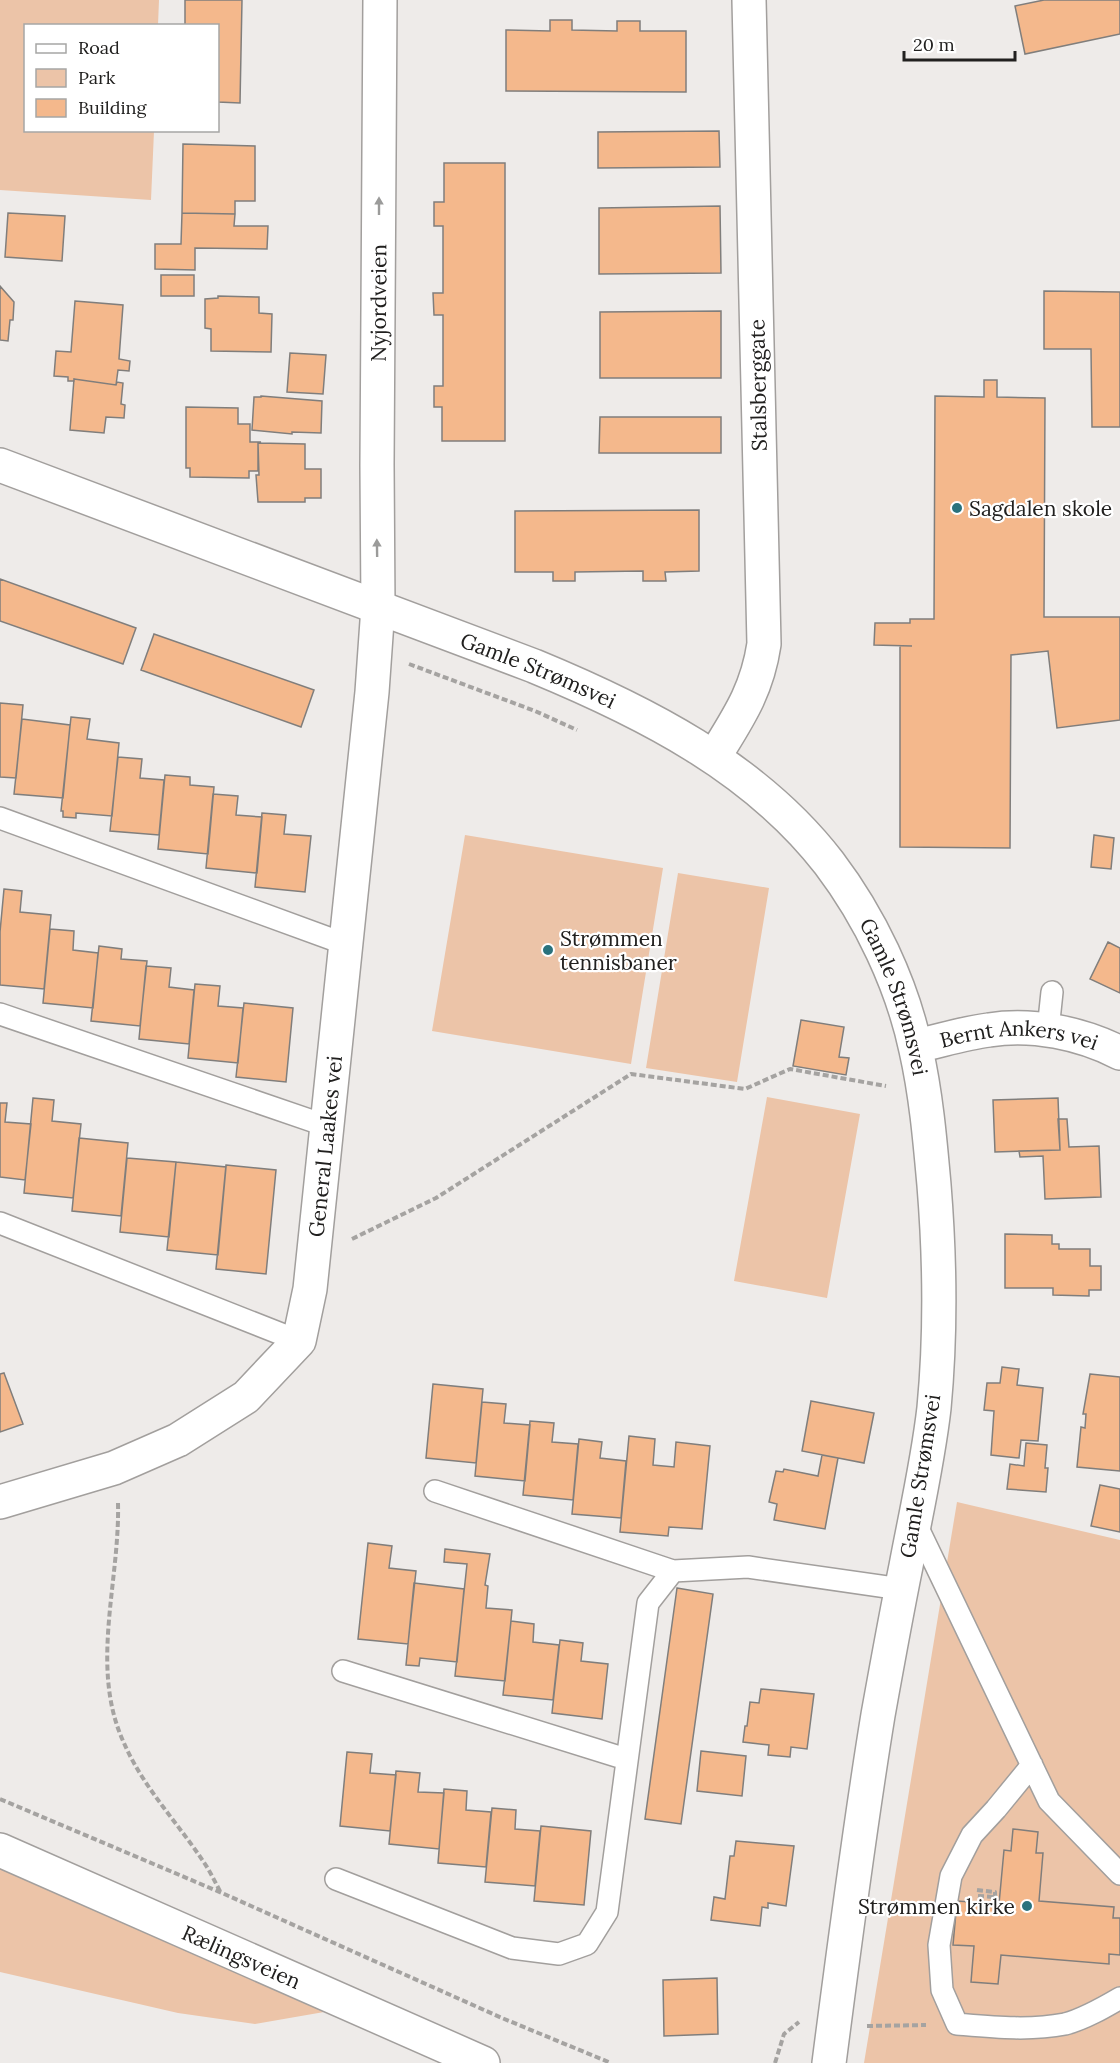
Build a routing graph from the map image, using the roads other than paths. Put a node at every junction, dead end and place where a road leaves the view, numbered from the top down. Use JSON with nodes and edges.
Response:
{"nodes":[{"id":1,"x":381,"y":0,"type":"edge"},
{"id":2,"x":749,"y":0,"type":"edge"},
{"id":3,"x":0,"y":465,"type":"edge"},
{"id":4,"x":378,"y":607,"type":"junction"},
{"id":5,"x":714,"y":757,"type":"junction"},
{"id":6,"x":0,"y":818,"type":"edge"},
{"id":7,"x":345,"y":944,"type":"junction"},
{"id":8,"x":1052,"y":992,"type":"dead end"},
{"id":9,"x":0,"y":1014,"type":"edge"},
{"id":10,"x":1048,"y":1030,"type":"junction"},
{"id":11,"x":916,"y":1046,"type":"junction"},
{"id":12,"x":1120,"y":1053,"type":"edge"},
{"id":13,"x":327,"y":1126,"type":"junction"},
{"id":14,"x":0,"y":1223,"type":"edge"},
{"id":15,"x":299,"y":1341,"type":"junction"},
{"id":16,"x":435,"y":1491,"type":"dead end"},
{"id":17,"x":0,"y":1502,"type":"edge"},
{"id":18,"x":915,"y":1521,"type":"junction"},
{"id":19,"x":673,"y":1571,"type":"junction"},
{"id":20,"x":901,"y":1589,"type":"junction"},
{"id":21,"x":343,"y":1671,"type":"dead end"},
{"id":22,"x":626,"y":1759,"type":"junction"},
{"id":23,"x":1032,"y":1765,"type":"junction"},
{"id":24,"x":0,"y":1850,"type":"edge"},
{"id":25,"x":1120,"y":1874,"type":"edge"},
{"id":26,"x":336,"y":1879,"type":"dead end"},
{"id":27,"x":1120,"y":1998,"type":"edge"},
{"id":28,"x":483,"y":2063,"type":"edge"},
{"id":29,"x":830,"y":2063,"type":"edge"}],
"edges":[{"from":4,"to":1,"type":"street","name":"Nyjordveien","one_way":true},
{"from":2,"to":5,"type":"street","name":"Stalsberggate"},
{"from":3,"to":4,"type":"street","name":"Gamle Strømsvei"},
{"from":4,"to":5,"type":"street","name":"Gamle Strømsvei"},
{"from":4,"to":7,"type":"street","name":"General Laakes vei"},
{"from":5,"to":11,"type":"street","name":"Gamle Strømsvei"},
{"from":6,"to":7,"type":"lane"},
{"from":7,"to":13,"type":"street","name":"General Laakes vei"},
{"from":8,"to":10,"type":"lane"},
{"from":9,"to":13,"type":"lane"},
{"from":10,"to":11,"type":"street","name":"Bernt Ankers vei"},
{"from":10,"to":12,"type":"street","name":"Bernt Ankers vei"},
{"from":11,"to":18,"type":"street","name":"Gamle Strømsvei"},
{"from":13,"to":15,"type":"street","name":"General Laakes vei"},
{"from":14,"to":15,"type":"lane"},
{"from":15,"to":17,"type":"street"},
{"from":16,"to":19,"type":"lane"},
{"from":18,"to":20,"type":"street","name":"Gamle Strømsvei"},
{"from":18,"to":23,"type":"lane"},
{"from":19,"to":20,"type":"lane"},
{"from":19,"to":22,"type":"lane"},
{"from":20,"to":29,"type":"street","name":"Gamle Strømsvei"},
{"from":21,"to":22,"type":"lane"},
{"from":22,"to":26,"type":"lane"},
{"from":23,"to":25,"type":"lane"},
{"from":23,"to":27,"type":"lane"},
{"from":24,"to":28,"type":"street","name":"Rælingsveien"}]}
